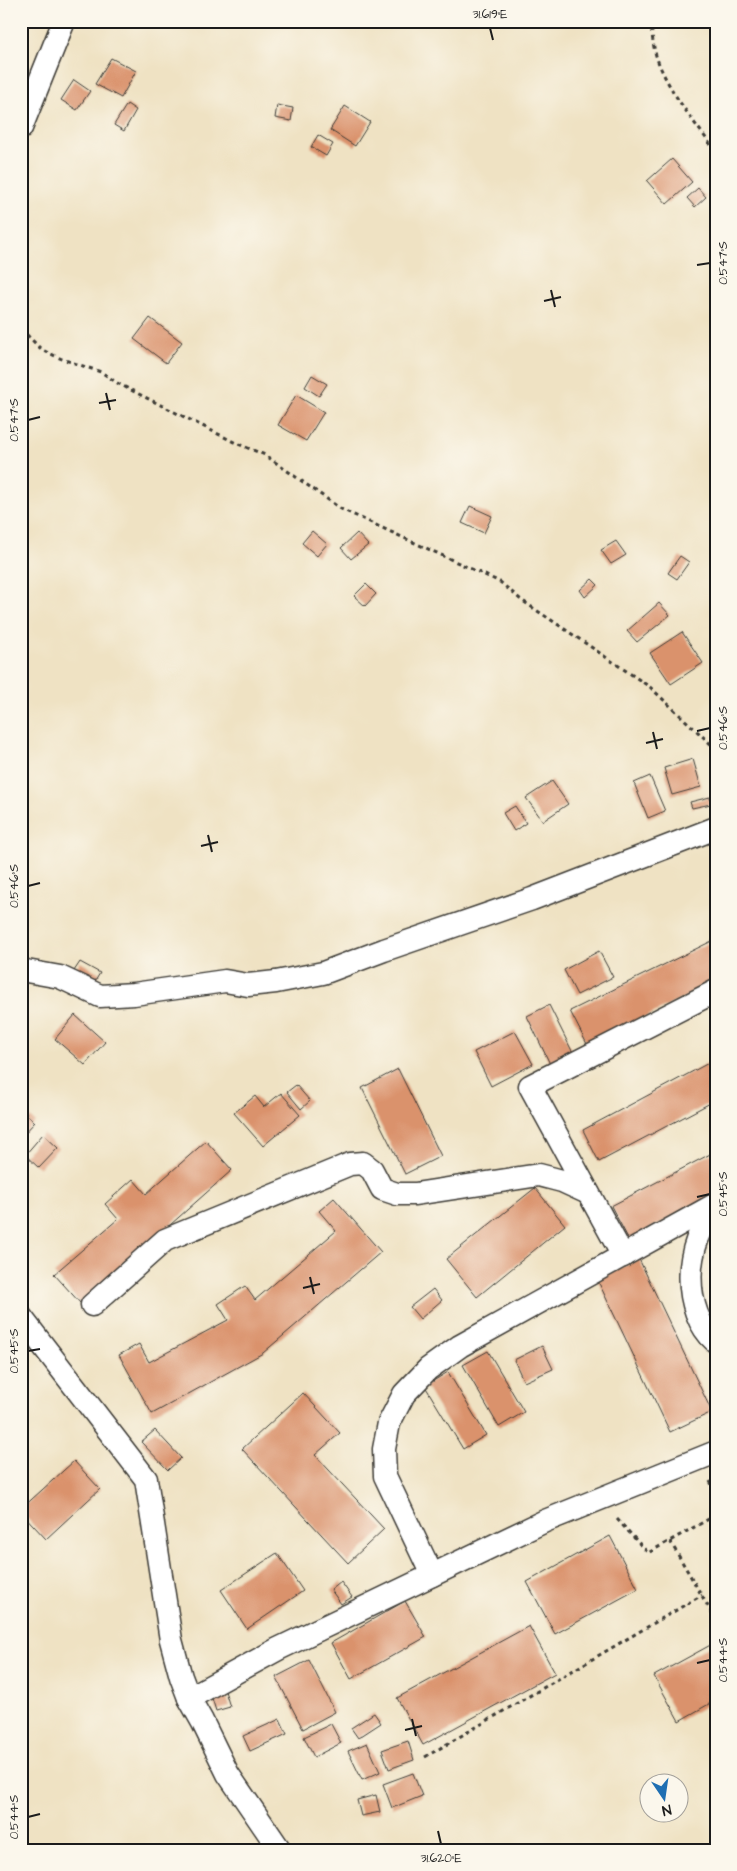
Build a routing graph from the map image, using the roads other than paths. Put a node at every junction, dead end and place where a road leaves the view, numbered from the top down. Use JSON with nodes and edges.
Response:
{"nodes":[{"id":1,"x":64,"y":21,"type":"edge"},
{"id":2,"x":21,"y":128,"type":"edge"},
{"id":3,"x":716,"y":828,"type":"edge"},
{"id":4,"x":21,"y":970,"type":"edge"},
{"id":5,"x":716,"y":991,"type":"edge"},
{"id":6,"x":588,"y":1193,"type":"junction"},
{"id":7,"x":716,"y":1204,"type":"edge"},
{"id":8,"x":716,"y":1210,"type":"edge"},
{"id":9,"x":623,"y":1256,"type":"junction"},
{"id":10,"x":92,"y":1304,"type":"dead end"},
{"id":11,"x":21,"y":1317,"type":"edge"},
{"id":12,"x":716,"y":1342,"type":"edge"},
{"id":13,"x":716,"y":1452,"type":"edge"},
{"id":14,"x":432,"y":1575,"type":"junction"},
{"id":15,"x":189,"y":1698,"type":"junction"},
{"id":16,"x":280,"y":1850,"type":"edge"}],
"edges":[{"from":1,"to":2,"type":"street"},
{"from":3,"to":4,"type":"street"},
{"from":5,"to":6,"type":"street"},
{"from":6,"to":9,"type":"street"},
{"from":6,"to":10,"type":"street"},
{"from":7,"to":9,"type":"street"},
{"from":8,"to":12,"type":"street"},
{"from":9,"to":14,"type":"street"},
{"from":11,"to":15,"type":"street"},
{"from":13,"to":14,"type":"street"},
{"from":14,"to":15,"type":"street"},
{"from":15,"to":16,"type":"street"}]}
